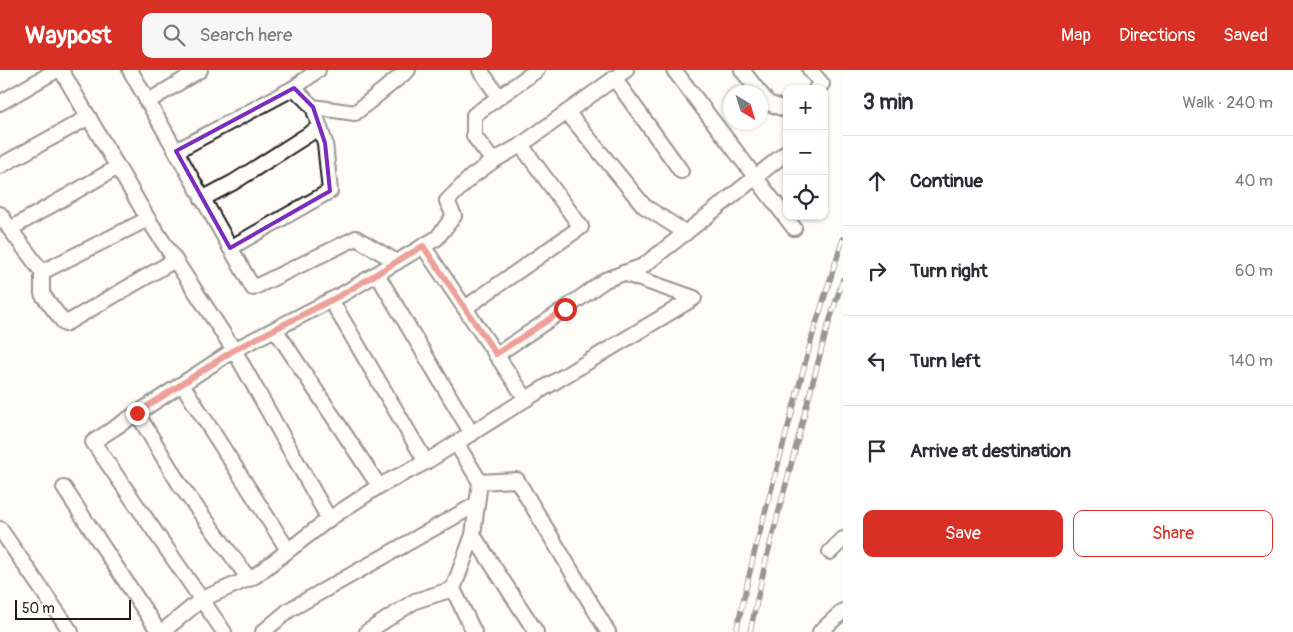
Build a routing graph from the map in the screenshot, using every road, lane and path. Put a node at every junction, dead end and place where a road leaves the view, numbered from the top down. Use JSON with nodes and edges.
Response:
{"nodes":[{"id":1,"x":57,"y":70,"type":"edge"},
{"id":2,"x":61,"y":70,"type":"edge"},
{"id":3,"x":130,"y":70,"type":"edge"},
{"id":4,"x":200,"y":70,"type":"edge"},
{"id":5,"x":318,"y":70,"type":"edge"},
{"id":6,"x":408,"y":70,"type":"edge"},
{"id":7,"x":480,"y":70,"type":"edge"},
{"id":8,"x":536,"y":70,"type":"edge"},
{"id":9,"x":626,"y":70,"type":"edge"},
{"id":10,"x":674,"y":70,"type":"edge"},
{"id":11,"x":742,"y":70,"type":"edge"},
{"id":12,"x":810,"y":70,"type":"edge"},
{"id":13,"x":614,"y":78,"type":"junction"},
{"id":14,"x":754,"y":85,"type":"edge"},
{"id":15,"x":821,"y":85,"type":"edge"},
{"id":16,"x":294,"y":88,"type":"junction"},
{"id":17,"x":499,"y":97,"type":"junction"},
{"id":18,"x":147,"y":102,"type":"junction"},
{"id":19,"x":0,"y":103,"type":"edge"},
{"id":20,"x":768,"y":103,"type":"edge"},
{"id":21,"x":313,"y":107,"type":"junction"},
{"id":22,"x":783,"y":109,"type":"edge"},
{"id":23,"x":566,"y":112,"type":"junction"},
{"id":24,"x":89,"y":117,"type":"junction"},
{"id":25,"x":320,"y":127,"type":"junction"},
{"id":26,"x":521,"y":145,"type":"junction"},
{"id":27,"x":176,"y":151,"type":"junction"},
{"id":28,"x":783,"y":155,"type":"edge"},
{"id":29,"x":493,"y":161,"type":"junction"},
{"id":30,"x":0,"y":166,"type":"edge"},
{"id":31,"x":118,"y":167,"type":"junction"},
{"id":32,"x":681,"y":171,"type":"dead end"},
{"id":33,"x":755,"y":178,"type":"junction"},
{"id":34,"x":202,"y":199,"type":"junction"},
{"id":35,"x":0,"y":214,"type":"edge"},
{"id":36,"x":148,"y":219,"type":"junction"},
{"id":37,"x":794,"y":228,"type":"dead end"},
{"id":38,"x":10,"y":229,"type":"junction"},
{"id":39,"x":686,"y":233,"type":"junction"},
{"id":40,"x":423,"y":246,"type":"junction"},
{"id":41,"x":230,"y":248,"type":"junction"},
{"id":42,"x":175,"y":260,"type":"junction"},
{"id":43,"x":397,"y":262,"type":"junction"},
{"id":44,"x":42,"y":272,"type":"junction"},
{"id":45,"x":623,"y":273,"type":"junction"},
{"id":46,"x":377,"y":274,"type":"junction"},
{"id":47,"x":331,"y":300,"type":"junction"},
{"id":48,"x":465,"y":308,"type":"junction"},
{"id":49,"x":275,"y":329,"type":"junction"},
{"id":50,"x":234,"y":350,"type":"junction"},
{"id":51,"x":496,"y":354,"type":"junction"},
{"id":52,"x":182,"y":384,"type":"junction"},
{"id":53,"x":526,"y":400,"type":"junction"},
{"id":54,"x":137,"y":413,"type":"junction"},
{"id":55,"x":472,"y":434,"type":"junction"},
{"id":56,"x":456,"y":443,"type":"junction"},
{"id":57,"x":426,"y":462,"type":"junction"},
{"id":58,"x":480,"y":482,"type":"junction"},
{"id":59,"x":379,"y":486,"type":"junction"},
{"id":60,"x":64,"y":488,"type":"dead end"},
{"id":61,"x":477,"y":504,"type":"junction"},
{"id":62,"x":329,"y":519,"type":"junction"},
{"id":63,"x":0,"y":529,"type":"edge"},
{"id":64,"x":473,"y":535,"type":"junction"},
{"id":65,"x":843,"y":538,"type":"edge"},
{"id":66,"x":288,"y":550,"type":"junction"},
{"id":67,"x":830,"y":552,"type":"dead end"},
{"id":68,"x":249,"y":579,"type":"junction"},
{"id":69,"x":453,"y":589,"type":"junction"},
{"id":70,"x":202,"y":599,"type":"junction"},
{"id":71,"x":843,"y":611,"type":"edge"},
{"id":72,"x":471,"y":631,"type":"edge"},
{"id":73,"x":71,"y":632,"type":"edge"},
{"id":74,"x":160,"y":632,"type":"edge"},
{"id":75,"x":224,"y":632,"type":"edge"},
{"id":76,"x":263,"y":632,"type":"edge"},
{"id":77,"x":367,"y":632,"type":"edge"},
{"id":78,"x":536,"y":632,"type":"edge"},
{"id":79,"x":608,"y":632,"type":"edge"},
{"id":80,"x":820,"y":632,"type":"edge"}],
"edges":[{"from":1,"to":19,"type":"street"},
{"from":2,"to":24,"type":"street"},
{"from":3,"to":18,"type":"street"},
{"from":4,"to":18,"type":"street"},
{"from":5,"to":16,"type":"street"},
{"from":6,"to":21,"type":"street"},
{"from":7,"to":17,"type":"street"},
{"from":8,"to":17,"type":"street"},
{"from":9,"to":13,"type":"street"},
{"from":10,"to":33,"type":"street"},
{"from":11,"to":14,"type":"street"},
{"from":12,"to":15,"type":"street"},
{"from":13,"to":23,"type":"street"},
{"from":13,"to":32,"type":"street"},
{"from":16,"to":21,"type":"street"},
{"from":16,"to":27,"type":"street"},
{"from":17,"to":29,"type":"street"},
{"from":18,"to":27,"type":"street"},
{"from":20,"to":22,"type":"street"},
{"from":21,"to":25,"type":"street"},
{"from":23,"to":26,"type":"street"},
{"from":23,"to":39,"type":"street"},
{"from":24,"to":30,"type":"street"},
{"from":24,"to":31,"type":"street"},
{"from":25,"to":34,"type":"street"},
{"from":25,"to":41,"type":"street"},
{"from":26,"to":29,"type":"street"},
{"from":26,"to":48,"type":"street"},
{"from":27,"to":34,"type":"street"},
{"from":28,"to":33,"type":"street"},
{"from":29,"to":40,"type":"street"},
{"from":31,"to":36,"type":"street"},
{"from":31,"to":38,"type":"street"},
{"from":33,"to":37,"type":"street"},
{"from":33,"to":39,"type":"street"},
{"from":34,"to":41,"type":"street"},
{"from":35,"to":38,"type":"street"},
{"from":36,"to":42,"type":"street"},
{"from":36,"to":44,"type":"street"},
{"from":38,"to":44,"type":"street"},
{"from":39,"to":45,"type":"street"},
{"from":40,"to":43,"type":"street"},
{"from":40,"to":48,"type":"street"},
{"from":41,"to":43,"type":"street"},
{"from":42,"to":44,"type":"street"},
{"from":42,"to":50,"type":"street"},
{"from":43,"to":46,"type":"street"},
{"from":45,"to":51,"type":"street"},
{"from":45,"to":53,"type":"street"},
{"from":46,"to":47,"type":"street"},
{"from":46,"to":55,"type":"street"},
{"from":47,"to":49,"type":"street"},
{"from":47,"to":57,"type":"street"},
{"from":48,"to":51,"type":"street"},
{"from":49,"to":50,"type":"street"},
{"from":49,"to":59,"type":"street"},
{"from":50,"to":52,"type":"street"},
{"from":50,"to":62,"type":"street"},
{"from":51,"to":53,"type":"street"},
{"from":52,"to":54,"type":"street"},
{"from":52,"to":66,"type":"street"},
{"from":53,"to":55,"type":"street"},
{"from":54,"to":68,"type":"street"},
{"from":54,"to":70,"type":"street"},
{"from":55,"to":56,"type":"street"},
{"from":56,"to":57,"type":"street"},
{"from":56,"to":58,"type":"street"},
{"from":57,"to":59,"type":"street"},
{"from":58,"to":61,"type":"street"},
{"from":58,"to":79,"type":"street"},
{"from":59,"to":62,"type":"street"},
{"from":60,"to":74,"type":"street"},
{"from":61,"to":64,"type":"street"},
{"from":61,"to":76,"type":"street"},
{"from":62,"to":66,"type":"street"},
{"from":63,"to":73,"type":"street"},
{"from":64,"to":69,"type":"street"},
{"from":64,"to":78,"type":"street"},
{"from":65,"to":67,"type":"street"},
{"from":66,"to":68,"type":"street"},
{"from":68,"to":70,"type":"street"},
{"from":69,"to":72,"type":"street"},
{"from":69,"to":77,"type":"street"},
{"from":70,"to":74,"type":"street"},
{"from":70,"to":75,"type":"street"},
{"from":71,"to":80,"type":"street"}]}
